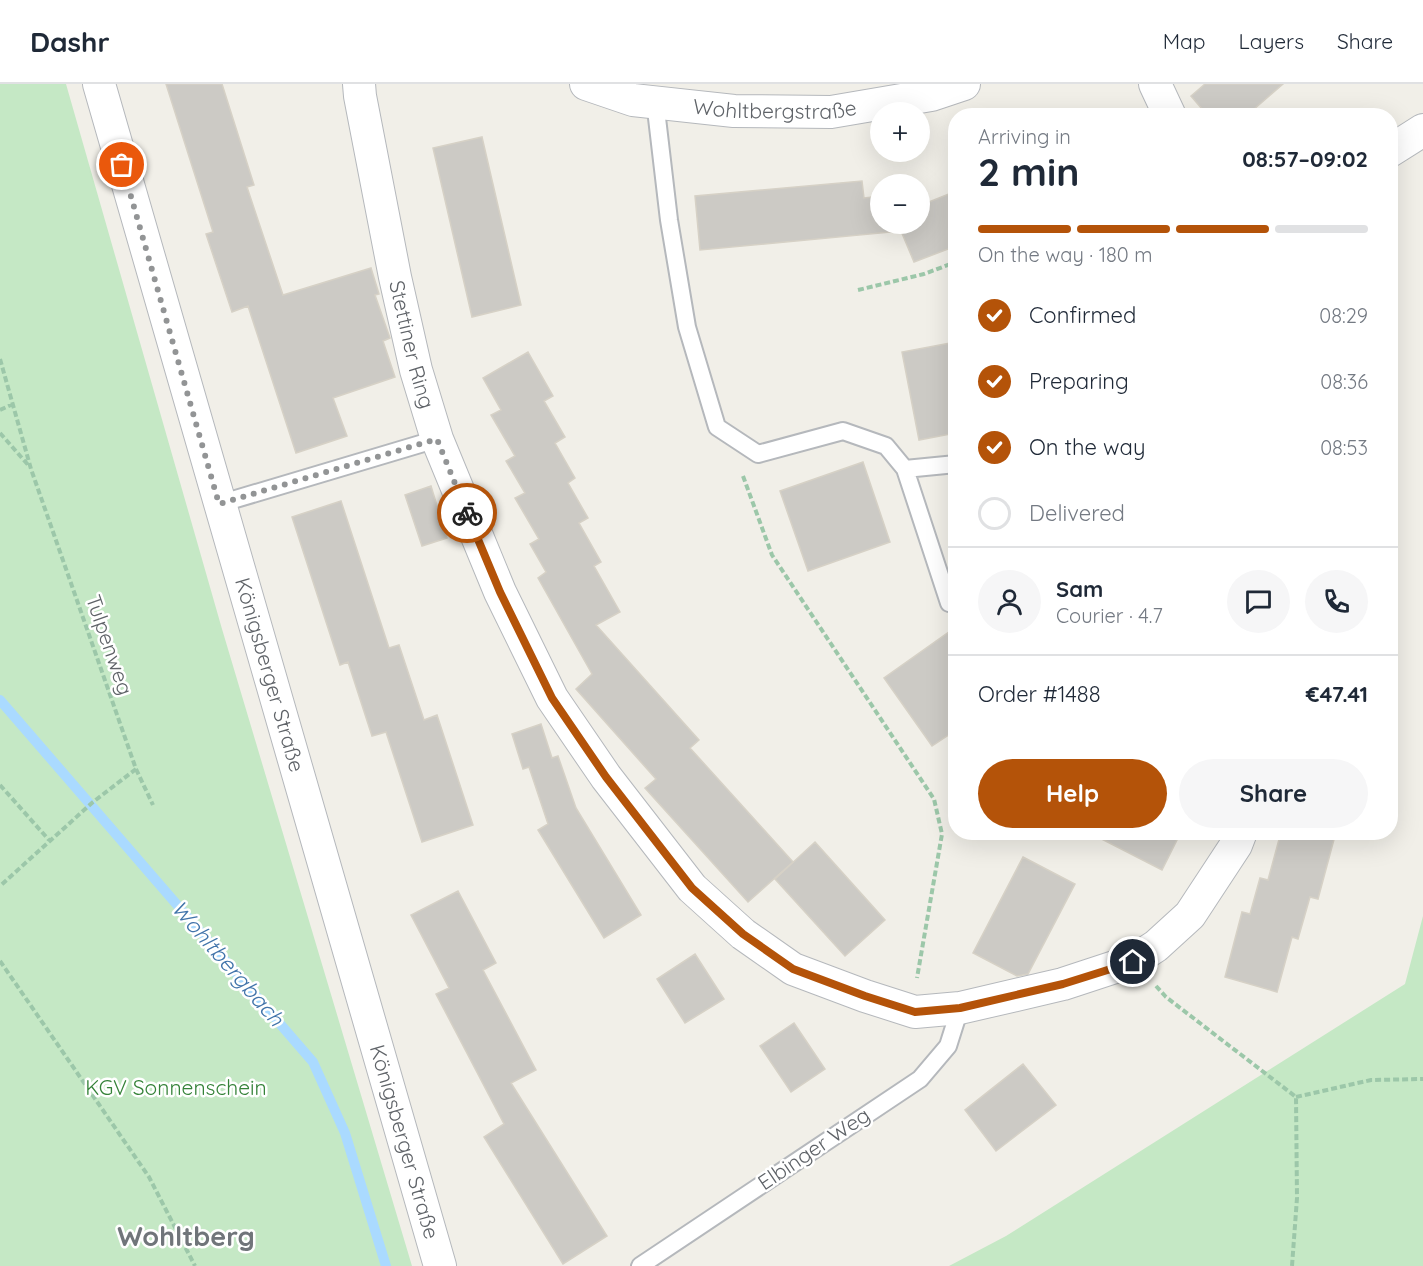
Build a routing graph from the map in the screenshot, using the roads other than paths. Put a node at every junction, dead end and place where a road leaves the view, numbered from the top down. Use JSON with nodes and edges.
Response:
{"nodes":[{"id":1,"x":99,"y":84,"type":"edge"},
{"id":2,"x":359,"y":84,"type":"edge"},
{"id":3,"x":586,"y":84,"type":"edge"},
{"id":4,"x":964,"y":84,"type":"edge"},
{"id":5,"x":1155,"y":84,"type":"edge"},
{"id":6,"x":734,"y":97,"type":"edge"},
{"id":7,"x":655,"y":101,"type":"junction"},
{"id":8,"x":1166,"y":108,"type":"edge"},
{"id":9,"x":1423,"y":130,"type":"edge"},
{"id":10,"x":1398,"y":146,"type":"edge"},
{"id":11,"x":437,"y":439,"type":"junction"},
{"id":12,"x":948,"y":465,"type":"edge"},
{"id":13,"x":905,"y":469,"type":"junction"},
{"id":14,"x":219,"y":504,"type":"junction"},
{"id":15,"x":948,"y":600,"type":"edge"},
{"id":16,"x":1238,"y":840,"type":"edge"},
{"id":17,"x":960,"y":1008,"type":"junction"},
{"id":18,"x":441,"y":1266,"type":"edge"},
{"id":19,"x":640,"y":1266,"type":"edge"}],
"edges":[{"from":1,"to":14,"type":"street","name":"Königsberger Straße"},
{"from":2,"to":11,"type":"street","name":"Stettiner Ring"},
{"from":3,"to":7,"type":"street","name":"Wohltbergstraße"},
{"from":4,"to":6,"type":"street","name":"Wohltbergstraße"},
{"from":5,"to":8,"type":"street"},
{"from":6,"to":7,"type":"street","name":"Wohltbergstraße"},
{"from":7,"to":13,"type":"lane"},
{"from":9,"to":10,"type":"street"},
{"from":11,"to":14,"type":"lane"},
{"from":11,"to":17,"type":"street","name":"Stettiner Ring"},
{"from":12,"to":13,"type":"lane"},
{"from":13,"to":15,"type":"lane"},
{"from":14,"to":18,"type":"street","name":"Königsberger Straße"},
{"from":16,"to":17,"type":"street","name":"Stettiner Ring"},
{"from":17,"to":19,"type":"lane","name":"Elbinger Weg"}]}
